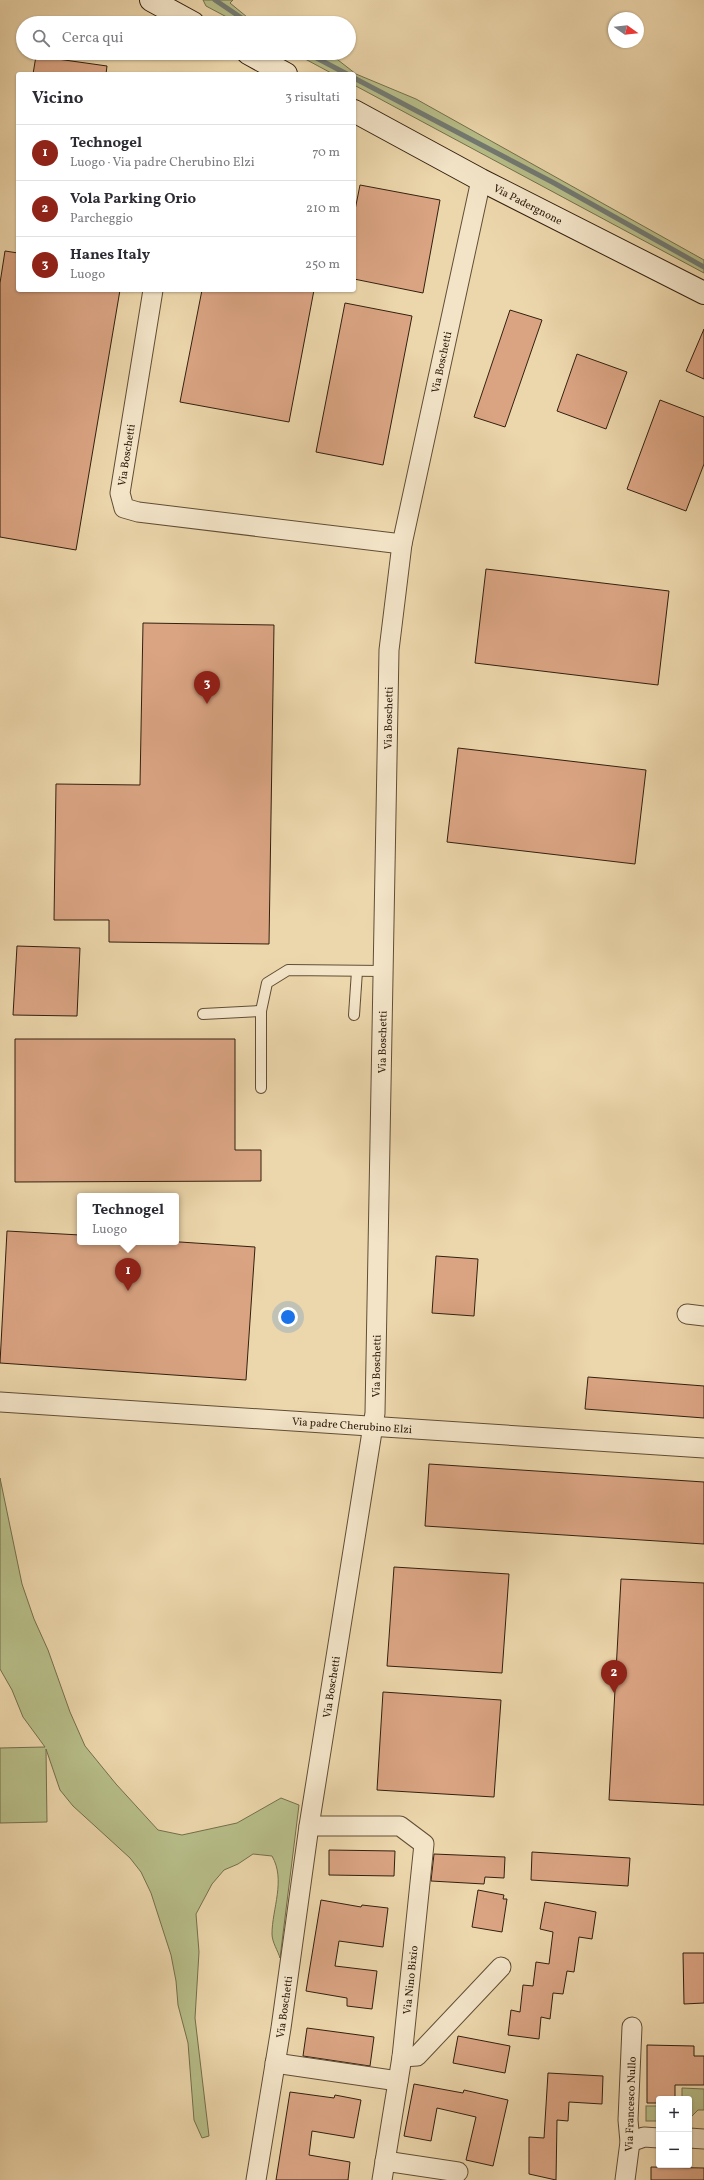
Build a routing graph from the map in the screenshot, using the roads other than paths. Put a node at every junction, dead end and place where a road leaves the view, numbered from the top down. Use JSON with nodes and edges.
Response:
{"nodes":[{"id":1,"x":157,"y":2,"type":"edge"},
{"id":2,"x":181,"y":16,"type":"edge"},
{"id":3,"x":261,"y":60,"type":"edge"},
{"id":4,"x":282,"y":72,"type":"edge"},
{"id":5,"x":356,"y":112,"type":"edge"},
{"id":6,"x":481,"y":180,"type":"junction"},
{"id":7,"x":153,"y":292,"type":"edge"},
{"id":8,"x":704,"y":293,"type":"edge"},
{"id":9,"x":402,"y":544,"type":"junction"},
{"id":10,"x":357,"y":971,"type":"junction"},
{"id":11,"x":383,"y":971,"type":"junction"},
{"id":12,"x":261,"y":1012,"type":"junction"},
{"id":13,"x":203,"y":1014,"type":"dead end"},
{"id":14,"x":354,"y":1015,"type":"dead end"},
{"id":15,"x":261,"y":1088,"type":"dead end"},
{"id":16,"x":0,"y":1402,"type":"edge"},
{"id":17,"x":374,"y":1427,"type":"junction"},
{"id":18,"x":704,"y":1448,"type":"edge"},
{"id":19,"x":309,"y":1826,"type":"junction"},
{"id":20,"x":501,"y":1967,"type":"dead end"},
{"id":21,"x":632,"y":2027,"type":"dead end"},
{"id":22,"x":402,"y":2057,"type":"junction"},
{"id":23,"x":275,"y":2063,"type":"junction"},
{"id":24,"x":398,"y":2081,"type":"junction"},
{"id":25,"x":656,"y":2138,"type":"edge"},
{"id":26,"x":692,"y":2138,"type":"edge"},
{"id":27,"x":704,"y":2139,"type":"edge"},
{"id":28,"x":630,"y":2142,"type":"junction"},
{"id":29,"x":385,"y":2161,"type":"junction"},
{"id":30,"x":458,"y":2172,"type":"dead end"},
{"id":31,"x":256,"y":2180,"type":"edge"},
{"id":32,"x":382,"y":2180,"type":"edge"},
{"id":33,"x":624,"y":2180,"type":"edge"}],
"edges":[{"from":1,"to":2,"type":"street"},
{"from":3,"to":4,"type":"street"},
{"from":5,"to":6,"type":"street","name":"Via Padergnone"},
{"from":6,"to":8,"type":"street","name":"Via Padergnone"},
{"from":6,"to":9,"type":"street","name":"Via Boschetti"},
{"from":7,"to":9,"type":"street","name":"Via Boschetti"},
{"from":9,"to":11,"type":"street","name":"Via Boschetti"},
{"from":10,"to":11,"type":"lane"},
{"from":10,"to":12,"type":"lane"},
{"from":10,"to":14,"type":"lane"},
{"from":11,"to":17,"type":"street","name":"Via Boschetti"},
{"from":12,"to":13,"type":"lane"},
{"from":12,"to":15,"type":"lane"},
{"from":16,"to":17,"type":"street","name":"Via padre Cherubino Elzi"},
{"from":17,"to":18,"type":"street","name":"Via padre Cherubino Elzi"},
{"from":17,"to":19,"type":"street","name":"Via Boschetti"},
{"from":19,"to":22,"type":"street","name":"Via Nino Bixio"},
{"from":19,"to":23,"type":"street","name":"Via Boschetti"},
{"from":20,"to":22,"type":"street"},
{"from":21,"to":28,"type":"street","name":"Via Francesco Nullo"},
{"from":22,"to":24,"type":"street","name":"Via Nino Bixio"},
{"from":23,"to":24,"type":"street"},
{"from":23,"to":31,"type":"street","name":"Via Boschetti"},
{"from":24,"to":29,"type":"street","name":"Via Nino Bixio"},
{"from":25,"to":28,"type":"street"},
{"from":26,"to":27,"type":"street"},
{"from":28,"to":33,"type":"street","name":"Via Francesco Nullo"},
{"from":29,"to":30,"type":"street"},
{"from":29,"to":32,"type":"street","name":"Via Nino Bixio"}]}
